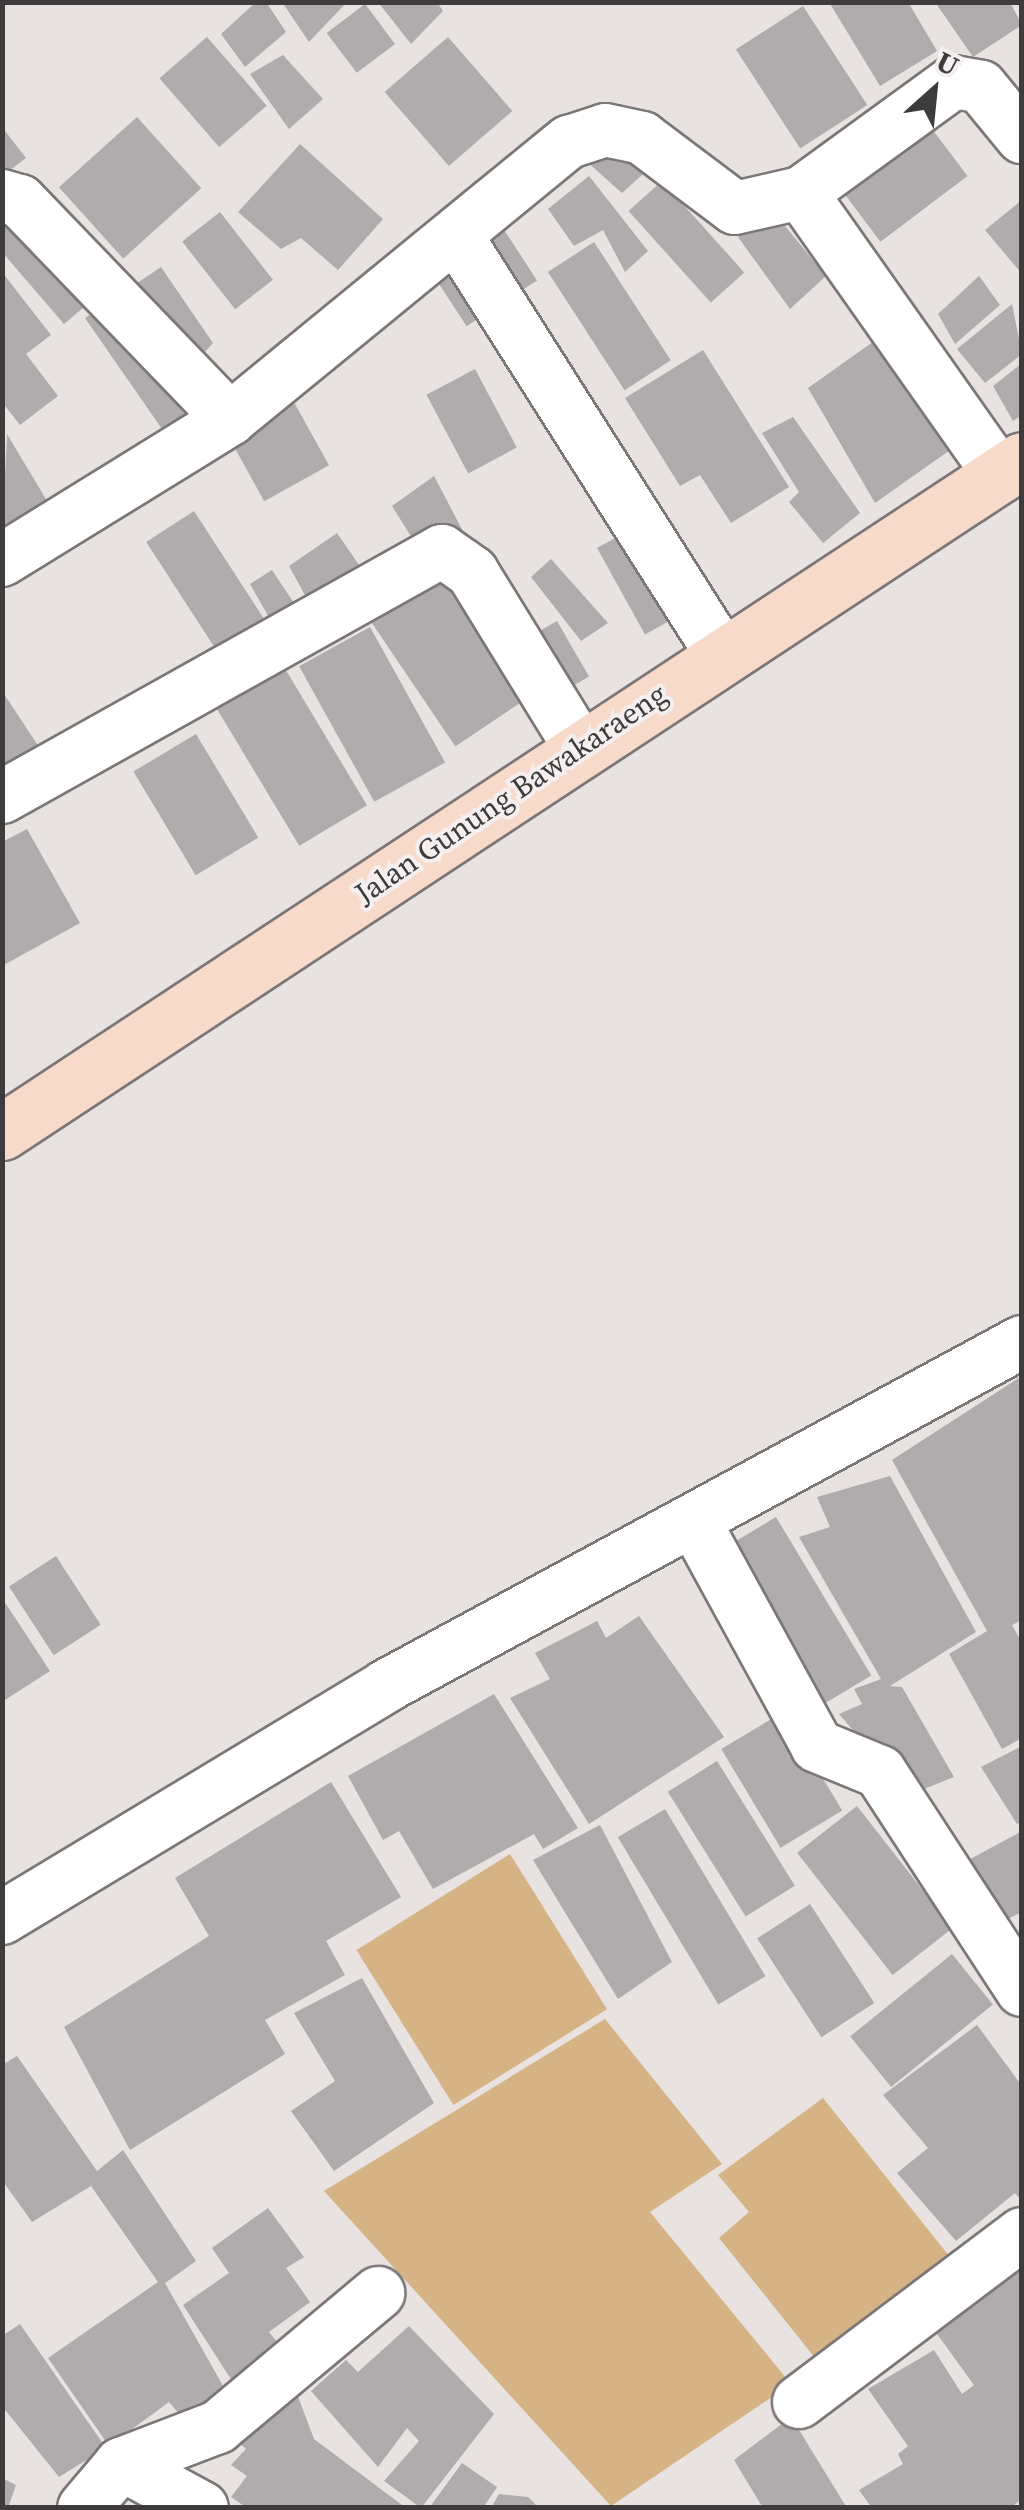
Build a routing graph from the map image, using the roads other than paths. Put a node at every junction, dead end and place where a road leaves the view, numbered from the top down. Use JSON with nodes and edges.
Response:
{"nodes":[{"id":1,"x":1022,"y":137,"type":"edge"},
{"id":2,"x":800,"y":193,"type":"junction"},
{"id":3,"x":2,"y":196,"type":"edge"},
{"id":4,"x":458,"y":238,"type":"junction"},
{"id":5,"x":230,"y":419,"type":"junction"},
{"id":6,"x":1011,"y":468,"type":"edge"},
{"id":7,"x":2,"y":560,"type":"edge"},
{"id":8,"x":721,"y":653,"type":"junction"},
{"id":9,"x":582,"y":750,"type":"junction"},
{"id":10,"x":2,"y":797,"type":"edge"},
{"id":11,"x":2,"y":1132,"type":"edge"},
{"id":12,"x":1022,"y":1342,"type":"edge"},
{"id":13,"x":694,"y":1521,"type":"junction"},
{"id":14,"x":2,"y":1918,"type":"edge"},
{"id":15,"x":1022,"y":1990,"type":"edge"},
{"id":16,"x":1022,"y":2234,"type":"edge"},
{"id":17,"x":378,"y":2293,"type":"dead end"},
{"id":18,"x":799,"y":2402,"type":"dead end"},
{"id":19,"x":121,"y":2464,"type":"junction"},
{"id":20,"x":84,"y":2508,"type":"edge"},
{"id":21,"x":202,"y":2508,"type":"edge"}],
"edges":[{"from":1,"to":2,"type":"street"},
{"from":2,"to":4,"type":"street"},
{"from":2,"to":6,"type":"street"},
{"from":3,"to":5,"type":"street"},
{"from":4,"to":5,"type":"street"},
{"from":4,"to":8,"type":"street"},
{"from":5,"to":7,"type":"street"},
{"from":6,"to":8,"type":"street","name":"Jalan Gunung Bawakaraeng"},
{"from":8,"to":9,"type":"street","name":"Jalan Gunung Bawakaraeng"},
{"from":9,"to":10,"type":"street"},
{"from":9,"to":11,"type":"street","name":"Jalan Gunung Bawakaraeng"},
{"from":12,"to":13,"type":"street"},
{"from":13,"to":14,"type":"street"},
{"from":13,"to":15,"type":"street"},
{"from":16,"to":18,"type":"street"},
{"from":17,"to":19,"type":"street"},
{"from":19,"to":20,"type":"street"},
{"from":19,"to":21,"type":"street"}]}
